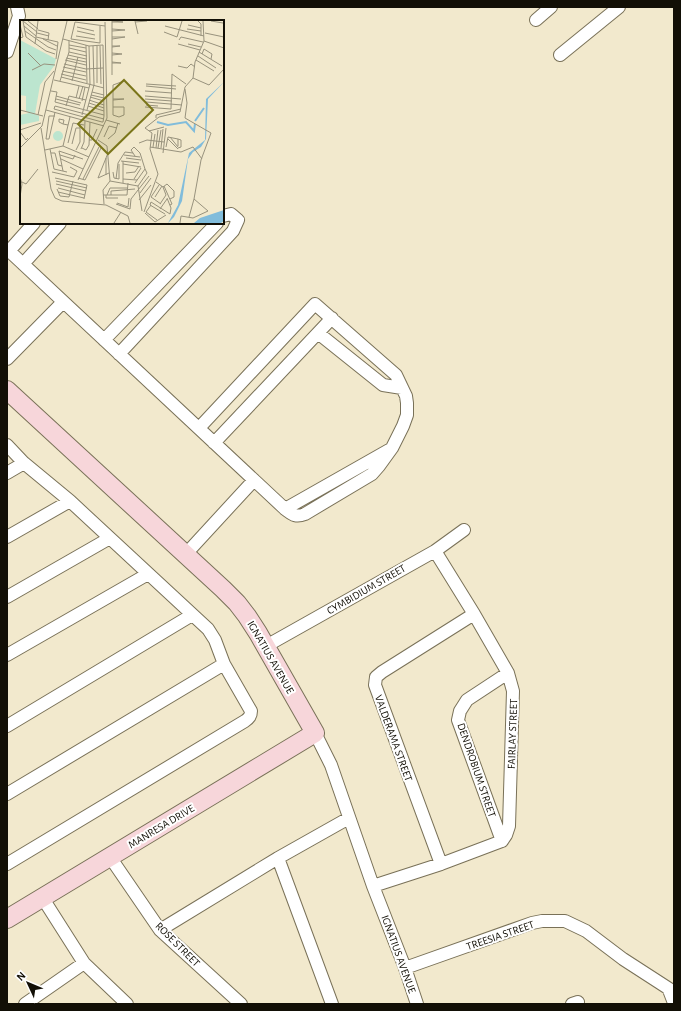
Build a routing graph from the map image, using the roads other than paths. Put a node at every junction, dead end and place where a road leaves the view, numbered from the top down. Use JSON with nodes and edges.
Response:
{"nodes":[{"id":1,"x":551,"y":7,"type":"edge"},
{"id":2,"x":618,"y":7,"type":"edge"},
{"id":3,"x":20,"y":15,"type":"edge"},
{"id":4,"x":536,"y":20,"type":"dead end"},
{"id":5,"x":7,"y":52,"type":"edge"},
{"id":6,"x":560,"y":55,"type":"dead end"},
{"id":7,"x":224,"y":216,"type":"edge"},
{"id":8,"x":33,"y":224,"type":"edge"},
{"id":9,"x":59,"y":224,"type":"edge"},
{"id":10,"x":216,"y":224,"type":"edge"},
{"id":11,"x":8,"y":250,"type":"edge"},
{"id":12,"x":23,"y":264,"type":"junction"},
{"id":13,"x":63,"y":302,"type":"junction"},
{"id":14,"x":332,"y":318,"type":"junction"},
{"id":15,"x":318,"y":333,"type":"junction"},
{"id":16,"x":104,"y":340,"type":"junction"},
{"id":17,"x":119,"y":354,"type":"junction"},
{"id":18,"x":7,"y":359,"type":"edge"},
{"id":19,"x":402,"y":388,"type":"junction"},
{"id":20,"x":7,"y":390,"type":"edge"},
{"id":21,"x":199,"y":428,"type":"junction"},
{"id":22,"x":214,"y":443,"type":"junction"},
{"id":23,"x":7,"y":445,"type":"edge"},
{"id":24,"x":24,"y":463,"type":"junction"},
{"id":25,"x":7,"y":473,"type":"edge"},
{"id":26,"x":254,"y":480,"type":"junction"},
{"id":27,"x":70,"y":501,"type":"junction"},
{"id":28,"x":464,"y":530,"type":"dead end"},
{"id":29,"x":7,"y":537,"type":"edge"},
{"id":30,"x":110,"y":538,"type":"junction"},
{"id":31,"x":434,"y":551,"type":"junction"},
{"id":32,"x":185,"y":554,"type":"junction"},
{"id":33,"x":148,"y":574,"type":"junction"},
{"id":34,"x":7,"y":597,"type":"edge"},
{"id":35,"x":192,"y":614,"type":"junction"},
{"id":36,"x":474,"y":614,"type":"junction"},
{"id":37,"x":266,"y":646,"type":"junction"},
{"id":38,"x":7,"y":655,"type":"edge"},
{"id":39,"x":224,"y":664,"type":"junction"},
{"id":40,"x":508,"y":673,"type":"junction"},
{"id":41,"x":7,"y":726,"type":"edge"},
{"id":42,"x":315,"y":733,"type":"junction"},
{"id":43,"x":7,"y":794,"type":"edge"},
{"id":44,"x":349,"y":818,"type":"junction"},
{"id":45,"x":502,"y":841,"type":"junction"},
{"id":46,"x":110,"y":857,"type":"junction"},
{"id":47,"x":278,"y":858,"type":"junction"},
{"id":48,"x":7,"y":864,"type":"edge"},
{"id":49,"x":441,"y":864,"type":"junction"},
{"id":50,"x":373,"y":886,"type":"junction"},
{"id":51,"x":42,"y":897,"type":"junction"},
{"id":52,"x":7,"y":918,"type":"edge"},
{"id":53,"x":160,"y":930,"type":"junction"},
{"id":54,"x":84,"y":963,"type":"junction"},
{"id":55,"x":405,"y":968,"type":"junction"},
{"id":56,"x":672,"y":991,"type":"edge"},
{"id":57,"x":27,"y":1004,"type":"edge"},
{"id":58,"x":127,"y":1004,"type":"edge"},
{"id":59,"x":241,"y":1004,"type":"edge"},
{"id":60,"x":332,"y":1004,"type":"edge"},
{"id":61,"x":417,"y":1004,"type":"edge"},
{"id":62,"x":674,"y":1004,"type":"edge"}],
"edges":[{"from":1,"to":4,"type":"street"},
{"from":2,"to":6,"type":"street"},
{"from":3,"to":5,"type":"street"},
{"from":7,"to":17,"type":"street"},
{"from":8,"to":11,"type":"street"},
{"from":9,"to":12,"type":"street"},
{"from":10,"to":16,"type":"street"},
{"from":11,"to":12,"type":"street"},
{"from":12,"to":13,"type":"street"},
{"from":13,"to":16,"type":"street"},
{"from":13,"to":18,"type":"street"},
{"from":14,"to":15,"type":"street"},
{"from":14,"to":19,"type":"street"},
{"from":14,"to":21,"type":"street"},
{"from":15,"to":19,"type":"street"},
{"from":15,"to":22,"type":"street"},
{"from":16,"to":17,"type":"street"},
{"from":17,"to":21,"type":"street"},
{"from":19,"to":26,"type":"street"},
{"from":20,"to":32,"type":"street","name":"IGNATIUS AVENUE"},
{"from":21,"to":22,"type":"street"},
{"from":22,"to":26,"type":"street"},
{"from":23,"to":24,"type":"street"},
{"from":24,"to":25,"type":"street"},
{"from":24,"to":27,"type":"street"},
{"from":26,"to":32,"type":"street"},
{"from":27,"to":29,"type":"street"},
{"from":27,"to":30,"type":"street"},
{"from":28,"to":31,"type":"street","name":"CYMBIDIUM STREET"},
{"from":30,"to":33,"type":"street"},
{"from":30,"to":34,"type":"street"},
{"from":31,"to":36,"type":"street","name":"FAIRLAY STREET"},
{"from":31,"to":37,"type":"street","name":"CYMBIDIUM STREET"},
{"from":32,"to":37,"type":"street","name":"IGNATIUS AVENUE"},
{"from":33,"to":35,"type":"street"},
{"from":33,"to":38,"type":"street"},
{"from":35,"to":39,"type":"street"},
{"from":35,"to":41,"type":"street"},
{"from":36,"to":40,"type":"street","name":"FAIRLAY STREET"},
{"from":36,"to":49,"type":"street","name":"VALDERAMA STREET"},
{"from":37,"to":42,"type":"street","name":"IGNATIUS AVENUE"},
{"from":39,"to":43,"type":"street"},
{"from":39,"to":48,"type":"street"},
{"from":40,"to":45,"type":"street","name":"FAIRLAY STREET"},
{"from":40,"to":45,"type":"street","name":"DENDROBIUM STREET"},
{"from":42,"to":44,"type":"street","name":"IGNATIUS AVENUE"},
{"from":42,"to":46,"type":"street","name":"MANRESA DRIVE"},
{"from":44,"to":47,"type":"street"},
{"from":44,"to":50,"type":"street","name":"IGNATIUS AVENUE"},
{"from":45,"to":49,"type":"street"},
{"from":46,"to":51,"type":"street","name":"MANRESA DRIVE"},
{"from":46,"to":53,"type":"street","name":"ROSE STREET"},
{"from":47,"to":53,"type":"street"},
{"from":47,"to":60,"type":"street"},
{"from":49,"to":50,"type":"street"},
{"from":50,"to":55,"type":"street","name":"IGNATIUS AVENUE"},
{"from":51,"to":52,"type":"street","name":"MANRESA DRIVE"},
{"from":51,"to":54,"type":"street"},
{"from":53,"to":59,"type":"street","name":"ROSE STREET"},
{"from":54,"to":57,"type":"street"},
{"from":54,"to":58,"type":"street"},
{"from":55,"to":56,"type":"street","name":"TREESIA STREET"},
{"from":55,"to":61,"type":"street","name":"IGNATIUS AVENUE"},
{"from":56,"to":62,"type":"street"}]}
